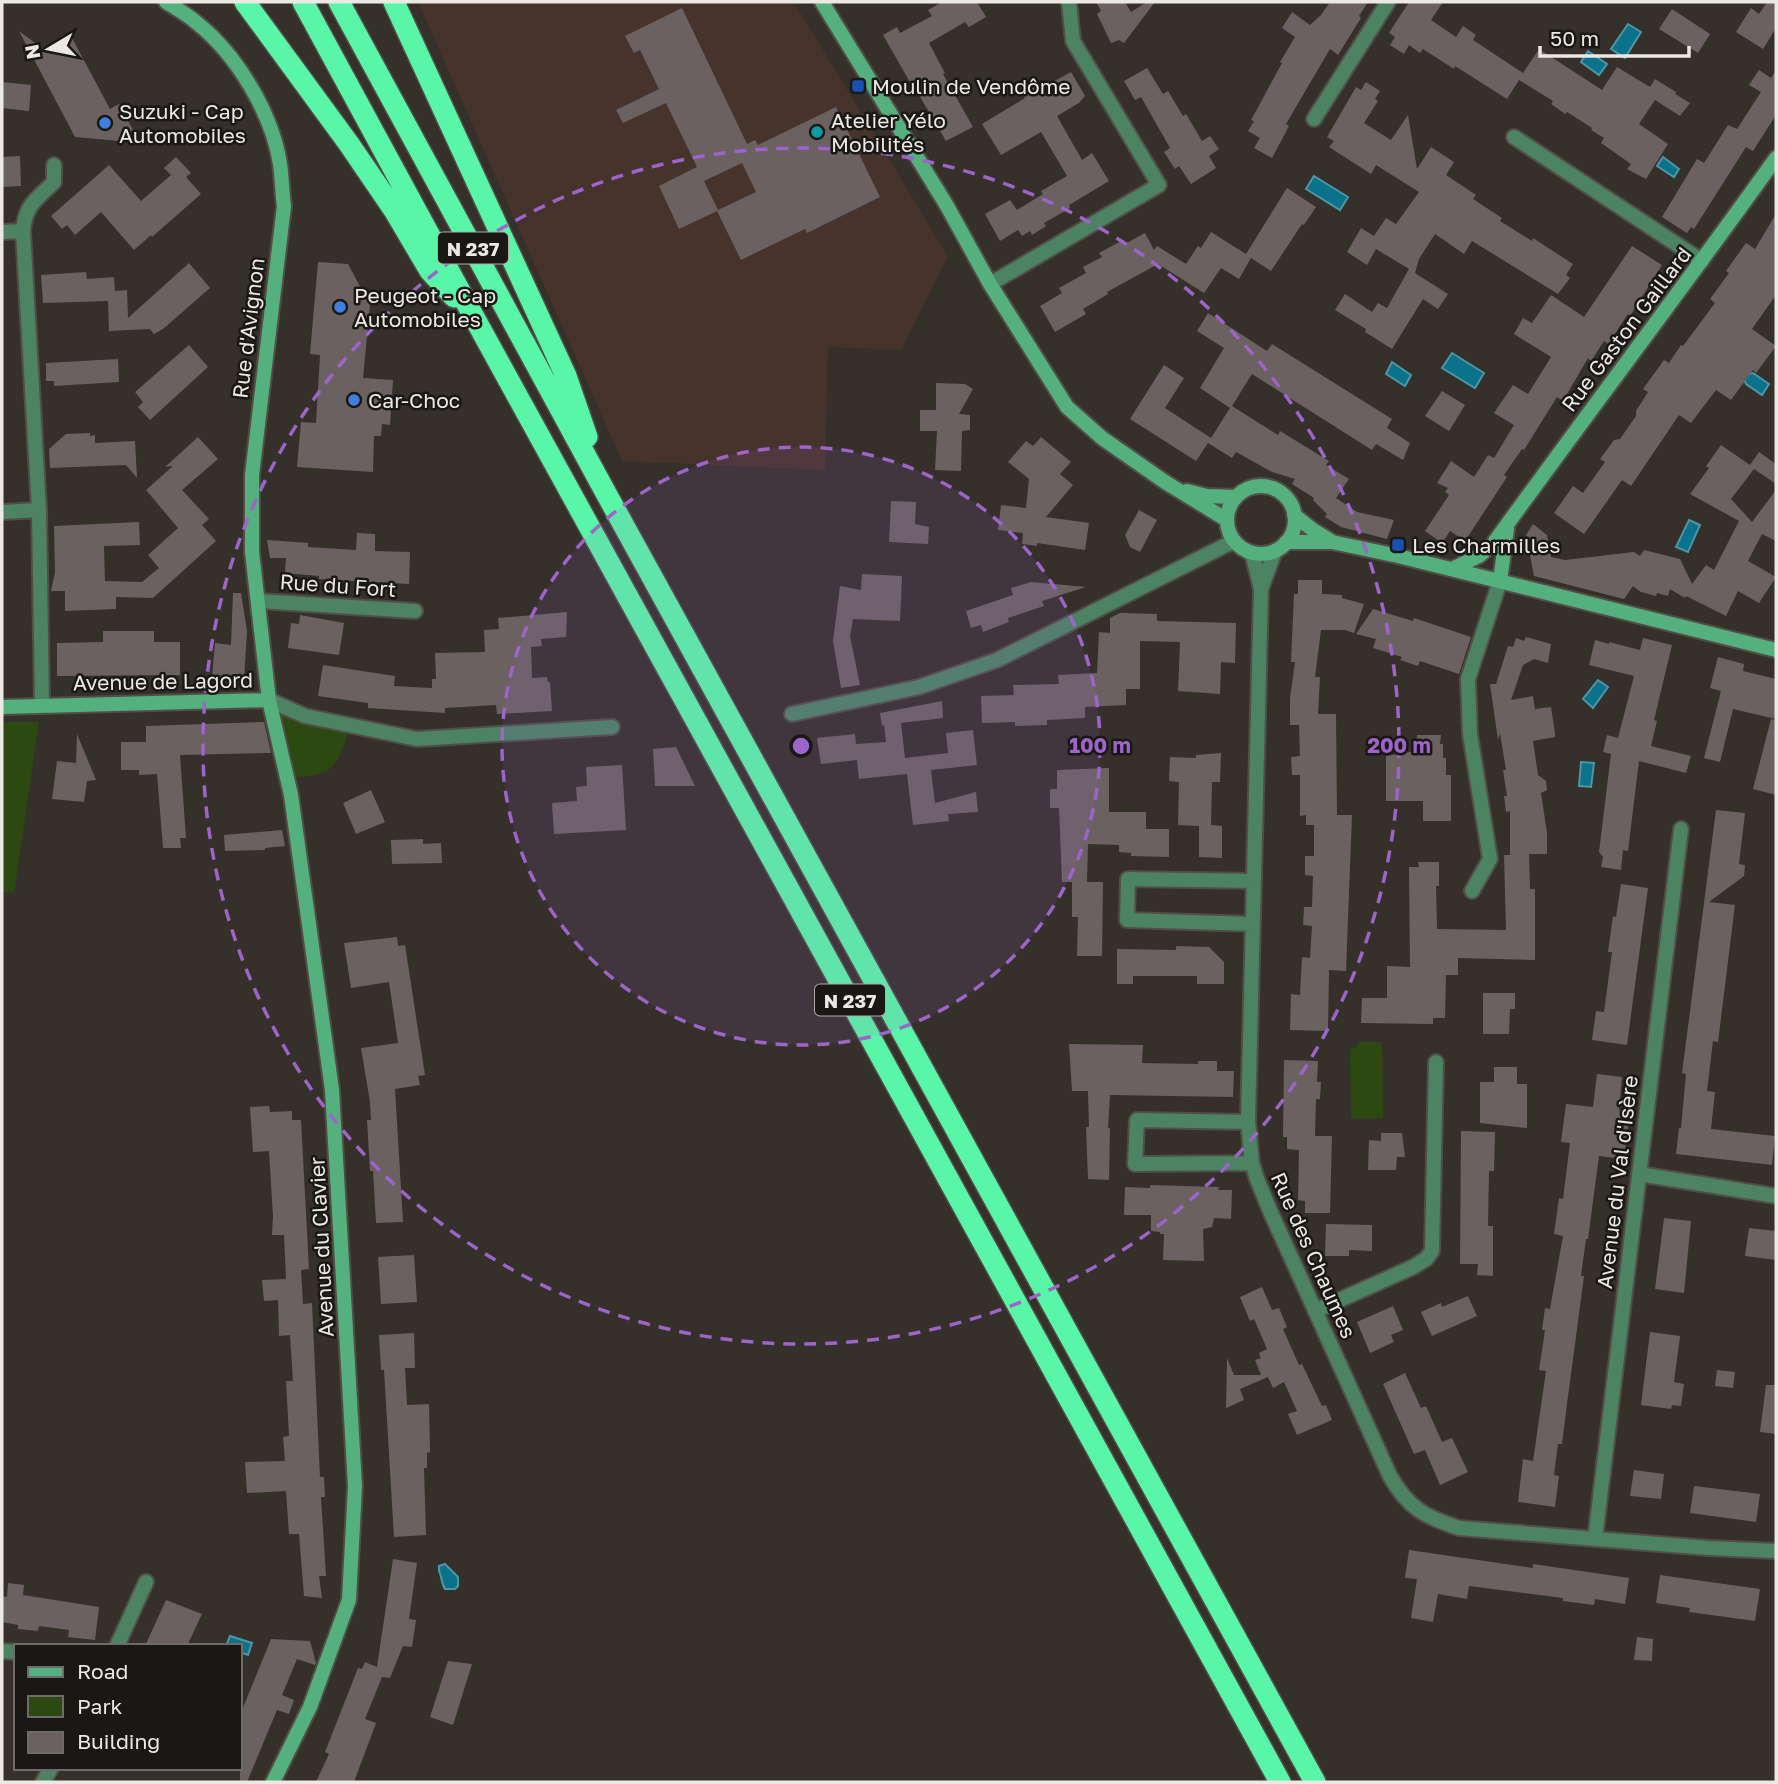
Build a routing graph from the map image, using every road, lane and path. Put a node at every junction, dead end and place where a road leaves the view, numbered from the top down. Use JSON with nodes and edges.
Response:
{"nodes":[{"id":1,"x":166,"y":2,"type":"edge"},
{"id":2,"x":245,"y":2,"type":"edge"},
{"id":3,"x":303,"y":2,"type":"edge"},
{"id":4,"x":339,"y":2,"type":"edge"},
{"id":5,"x":394,"y":2,"type":"edge"},
{"id":6,"x":822,"y":2,"type":"edge"},
{"id":7,"x":1069,"y":2,"type":"edge"},
{"id":8,"x":1388,"y":2,"type":"edge"},
{"id":9,"x":1314,"y":119,"type":"dead end"},
{"id":10,"x":1514,"y":137,"type":"dead end"},
{"id":11,"x":1776,"y":158,"type":"edge"},
{"id":12,"x":54,"y":165,"type":"dead end"},
{"id":13,"x":23,"y":231,"type":"junction"},
{"id":14,"x":2,"y":232,"type":"edge"},
{"id":15,"x":1702,"y":261,"type":"junction"},
{"id":16,"x":990,"y":284,"type":"junction"},
{"id":17,"x":475,"y":319,"type":"junction"},
{"id":18,"x":1175,"y":489,"type":"junction"},
{"id":19,"x":607,"y":495,"type":"junction"},
{"id":20,"x":1236,"y":497,"type":"junction"},
{"id":21,"x":39,"y":510,"type":"junction"},
{"id":22,"x":2,"y":512,"type":"edge"},
{"id":23,"x":1294,"y":515,"type":"junction"},
{"id":24,"x":1227,"y":520,"type":"junction"},
{"id":25,"x":1508,"y":524,"type":"junction"},
{"id":26,"x":1234,"y":541,"type":"junction"},
{"id":27,"x":1332,"y":542,"type":"junction"},
{"id":28,"x":1280,"y":547,"type":"junction"},
{"id":29,"x":1252,"y":553,"type":"junction"},
{"id":30,"x":1452,"y":569,"type":"junction"},
{"id":31,"x":1500,"y":581,"type":"junction"},
{"id":32,"x":1261,"y":589,"type":"junction"},
{"id":33,"x":258,"y":601,"type":"junction"},
{"id":34,"x":415,"y":611,"type":"dead end"},
{"id":35,"x":1776,"y":650,"type":"edge"},
{"id":36,"x":270,"y":700,"type":"junction"},
{"id":37,"x":42,"y":705,"type":"junction"},
{"id":38,"x":2,"y":707,"type":"edge"},
{"id":39,"x":792,"y":713,"type":"dead end"},
{"id":40,"x":612,"y":727,"type":"dead end"},
{"id":41,"x":1681,"y":830,"type":"dead end"},
{"id":42,"x":1254,"y":881,"type":"junction"},
{"id":43,"x":1472,"y":891,"type":"dead end"},
{"id":44,"x":1253,"y":924,"type":"junction"},
{"id":45,"x":1436,"y":1062,"type":"dead end"},
{"id":46,"x":1248,"y":1122,"type":"junction"},
{"id":47,"x":1252,"y":1163,"type":"junction"},
{"id":48,"x":1639,"y":1174,"type":"junction"},
{"id":49,"x":1776,"y":1196,"type":"edge"},
{"id":50,"x":1315,"y":1311,"type":"junction"},
{"id":51,"x":1594,"y":1539,"type":"junction"},
{"id":52,"x":1776,"y":1551,"type":"edge"},
{"id":53,"x":146,"y":1582,"type":"dead end"},
{"id":54,"x":118,"y":1644,"type":"edge"},
{"id":55,"x":273,"y":1782,"type":"edge"},
{"id":56,"x":1280,"y":1782,"type":"edge"},
{"id":57,"x":1315,"y":1782,"type":"edge"}],
"edges":[{"from":1,"to":33,"type":"street","name":"Rue d'Avignon"},
{"from":2,"to":17,"type":"highway"},
{"from":3,"to":17,"type":"highway","number":"N 237"},
{"from":4,"to":19,"type":"highway","number":"N 237"},
{"from":5,"to":19,"type":"highway"},
{"from":6,"to":16,"type":"street"},
{"from":7,"to":16,"type":"street"},
{"from":8,"to":9,"type":"street"},
{"from":10,"to":15,"type":"street"},
{"from":11,"to":15,"type":"street","name":"Rue Gaston Gaillard"},
{"from":12,"to":13,"type":"street"},
{"from":13,"to":14,"type":"street"},
{"from":13,"to":21,"type":"street"},
{"from":15,"to":25,"type":"street","name":"Rue Gaston Gaillard"},
{"from":16,"to":18,"type":"street"},
{"from":17,"to":56,"type":"highway","number":"N 237"},
{"from":18,"to":20,"type":"street"},
{"from":18,"to":24,"type":"street"},
{"from":19,"to":57,"type":"highway","number":"N 237"},
{"from":20,"to":23,"type":"street"},
{"from":20,"to":24,"type":"street"},
{"from":21,"to":22,"type":"street"},
{"from":21,"to":37,"type":"street"},
{"from":23,"to":27,"type":"street"},
{"from":23,"to":28,"type":"street"},
{"from":24,"to":26,"type":"street"},
{"from":25,"to":30,"type":"street","name":"Rue Gaston Gaillard"},
{"from":25,"to":31,"type":"street","name":"Rue Gaston Gaillard"},
{"from":26,"to":29,"type":"street"},
{"from":26,"to":39,"type":"street"},
{"from":27,"to":28,"type":"street"},
{"from":27,"to":30,"type":"street"},
{"from":28,"to":29,"type":"street"},
{"from":28,"to":32,"type":"street","name":"Rue des Chaumes"},
{"from":29,"to":32,"type":"street","name":"Rue des Chaumes"},
{"from":30,"to":31,"type":"street"},
{"from":31,"to":35,"type":"street"},
{"from":31,"to":43,"type":"street"},
{"from":32,"to":42,"type":"street","name":"Rue des Chaumes"},
{"from":33,"to":34,"type":"street","name":"Rue du Fort"},
{"from":33,"to":36,"type":"street","name":"Rue d'Avignon"},
{"from":36,"to":37,"type":"street","name":"Avenue de Lagord"},
{"from":36,"to":40,"type":"street","name":"Avenue de Lagord"},
{"from":36,"to":55,"type":"street","name":"Avenue du Clavier"},
{"from":37,"to":38,"type":"street","name":"Avenue de Lagord"},
{"from":41,"to":48,"type":"street","name":"Avenue du Val d'Isère"},
{"from":42,"to":44,"type":"street","name":"Rue des Chaumes"},
{"from":42,"to":44,"type":"street"},
{"from":44,"to":46,"type":"street","name":"Rue des Chaumes"},
{"from":45,"to":50,"type":"street"},
{"from":46,"to":47,"type":"street","name":"Rue des Chaumes"},
{"from":46,"to":47,"type":"street"},
{"from":47,"to":50,"type":"street","name":"Rue des Chaumes"},
{"from":48,"to":49,"type":"street"},
{"from":48,"to":51,"type":"street","name":"Avenue du Val d'Isère"},
{"from":50,"to":51,"type":"street","name":"Rue des Chaumes"},
{"from":51,"to":52,"type":"street","name":"Rue des Chaumes"},
{"from":53,"to":54,"type":"street"}]}
